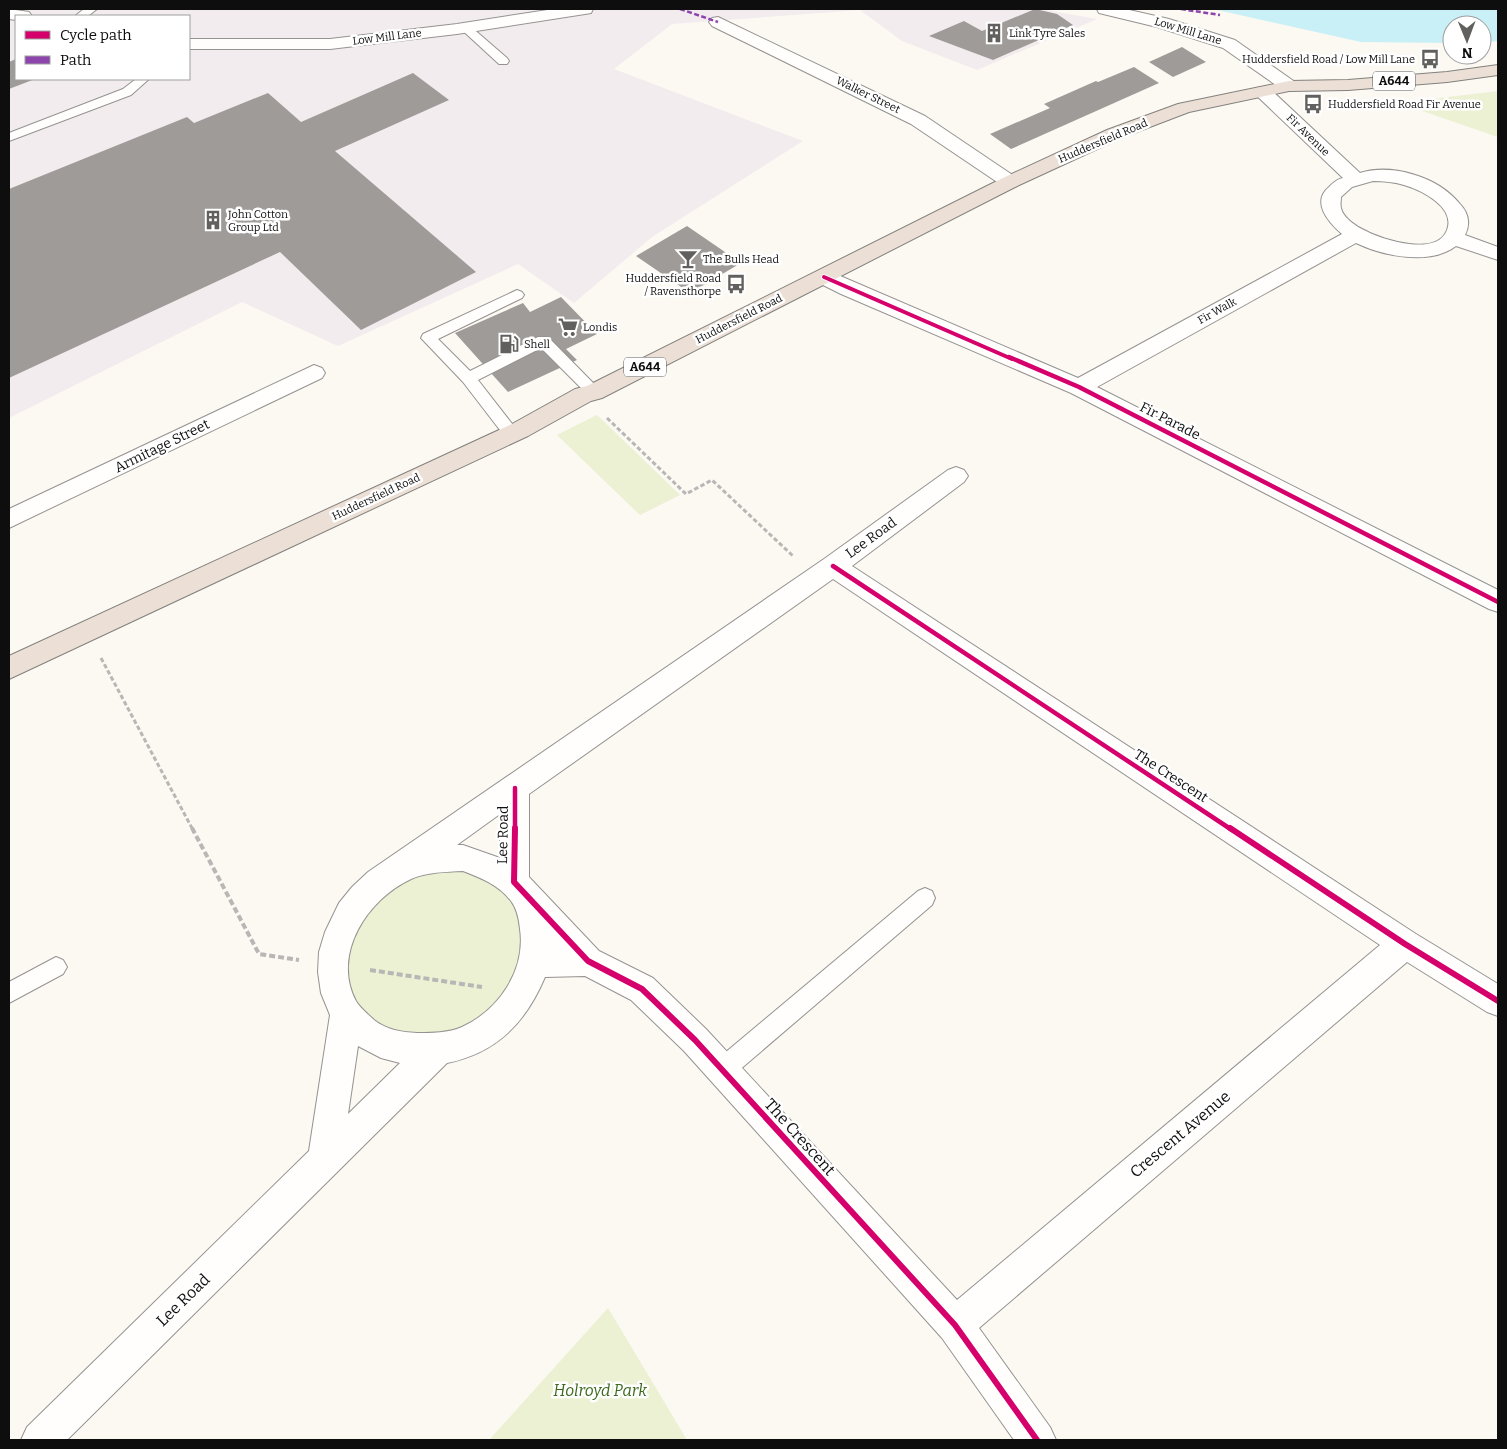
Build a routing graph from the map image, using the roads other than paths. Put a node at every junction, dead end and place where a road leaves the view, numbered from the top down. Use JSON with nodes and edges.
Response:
{"nodes":[{"id":1,"x":584,"y":9,"type":"edge"},
{"id":2,"x":1105,"y":9,"type":"edge"},
{"id":3,"x":718,"y":22,"type":"dead end"},
{"id":4,"x":466,"y":28,"type":"junction"},
{"id":5,"x":190,"y":44,"type":"edge"},
{"id":6,"x":503,"y":61,"type":"dead end"},
{"id":7,"x":1498,"y":70,"type":"edge"},
{"id":8,"x":142,"y":80,"type":"edge"},
{"id":9,"x":1289,"y":86,"type":"junction"},
{"id":10,"x":1263,"y":92,"type":"junction"},
{"id":11,"x":9,"y":137,"type":"edge"},
{"id":12,"x":1354,"y":178,"type":"junction"},
{"id":13,"x":1010,"y":182,"type":"junction"},
{"id":14,"x":1355,"y":235,"type":"junction"},
{"id":15,"x":1455,"y":238,"type":"junction"},
{"id":16,"x":1498,"y":254,"type":"edge"},
{"id":17,"x":824,"y":277,"type":"junction"},
{"id":18,"x":517,"y":295,"type":"dead end"},
{"id":19,"x":314,"y":373,"type":"dead end"},
{"id":20,"x":468,"y":378,"type":"junction"},
{"id":21,"x":1079,"y":387,"type":"junction"},
{"id":22,"x":588,"y":394,"type":"junction"},
{"id":23,"x":512,"y":434,"type":"junction"},
{"id":24,"x":956,"y":476,"type":"dead end"},
{"id":25,"x":9,"y":519,"type":"edge"},
{"id":26,"x":825,"y":572,"type":"junction"},
{"id":27,"x":1498,"y":602,"type":"edge"},
{"id":28,"x":9,"y":668,"type":"edge"},
{"id":29,"x":515,"y":788,"type":"junction"},
{"id":30,"x":396,"y":871,"type":"junction"},
{"id":31,"x":514,"y":882,"type":"junction"},
{"id":32,"x":925,"y":898,"type":"dead end"},
{"id":33,"x":1405,"y":944,"type":"junction"},
{"id":34,"x":588,"y":961,"type":"junction"},
{"id":35,"x":535,"y":962,"type":"junction"},
{"id":36,"x":56,"y":967,"type":"dead end"},
{"id":37,"x":9,"y":992,"type":"edge"},
{"id":38,"x":1498,"y":1002,"type":"edge"},
{"id":39,"x":346,"y":1014,"type":"junction"},
{"id":40,"x":438,"y":1049,"type":"junction"},
{"id":41,"x":722,"y":1070,"type":"junction"},
{"id":42,"x":325,"y":1161,"type":"junction"},
{"id":43,"x":955,"y":1325,"type":"junction"},
{"id":44,"x":40,"y":1440,"type":"edge"},
{"id":45,"x":1038,"y":1440,"type":"edge"}],
"edges":[{"from":1,"to":4,"type":"street","name":"Low Mill Lane"},
{"from":2,"to":9,"type":"street","name":"Low Mill Lane"},
{"from":3,"to":13,"type":"street","name":"Walker Street"},
{"from":4,"to":5,"type":"street","name":"Low Mill Lane"},
{"from":4,"to":6,"type":"lane"},
{"from":7,"to":9,"type":"highway","name":"Huddersfield Road","number":"A644"},
{"from":8,"to":11,"type":"lane"},
{"from":9,"to":10,"type":"highway","name":"Huddersfield Road","number":"A644"},
{"from":10,"to":12,"type":"street","name":"Fir Avenue"},
{"from":10,"to":13,"type":"highway","name":"Huddersfield Road","number":"A644"},
{"from":12,"to":14,"type":"street"},
{"from":12,"to":15,"type":"street"},
{"from":13,"to":17,"type":"highway","name":"Huddersfield Road","number":"A644"},
{"from":14,"to":15,"type":"street"},
{"from":14,"to":21,"type":"street","name":"Fir Walk"},
{"from":15,"to":16,"type":"street"},
{"from":17,"to":21,"type":"street","name":"Fir Parade"},
{"from":17,"to":22,"type":"highway","name":"Huddersfield Road","number":"A644"},
{"from":18,"to":20,"type":"lane"},
{"from":19,"to":25,"type":"street","name":"Armitage Street"},
{"from":20,"to":22,"type":"lane"},
{"from":20,"to":23,"type":"lane"},
{"from":21,"to":27,"type":"street","name":"Fir Parade"},
{"from":22,"to":23,"type":"highway","name":"Huddersfield Road","number":"A644"},
{"from":23,"to":28,"type":"highway","name":"Huddersfield Road","number":"A644"},
{"from":24,"to":26,"type":"street","name":"Lee Road"},
{"from":26,"to":29,"type":"street","name":"Lee Road"},
{"from":26,"to":33,"type":"street","name":"The Crescent"},
{"from":29,"to":30,"type":"street","name":"Lee Road"},
{"from":29,"to":31,"type":"street","name":"Lee Road"},
{"from":30,"to":31,"type":"street","name":"Lee Road"},
{"from":30,"to":39,"type":"street","name":"Lee Road"},
{"from":31,"to":34,"type":"street","name":"The Crescent"},
{"from":31,"to":35,"type":"street","name":"Lee Road"},
{"from":32,"to":41,"type":"lane"},
{"from":33,"to":38,"type":"street","name":"The Crescent"},
{"from":33,"to":43,"type":"street","name":"Crescent Avenue"},
{"from":34,"to":35,"type":"street","name":"The Crescent"},
{"from":34,"to":41,"type":"street","name":"The Crescent"},
{"from":35,"to":40,"type":"street","name":"Lee Road"},
{"from":36,"to":37,"type":"lane"},
{"from":39,"to":40,"type":"street","name":"Lee Road"},
{"from":39,"to":42,"type":"street","name":"Lee Road"},
{"from":40,"to":42,"type":"street","name":"Lee Road"},
{"from":41,"to":43,"type":"street","name":"The Crescent"},
{"from":42,"to":44,"type":"street","name":"Lee Road"},
{"from":43,"to":45,"type":"street","name":"The Crescent"}]}
